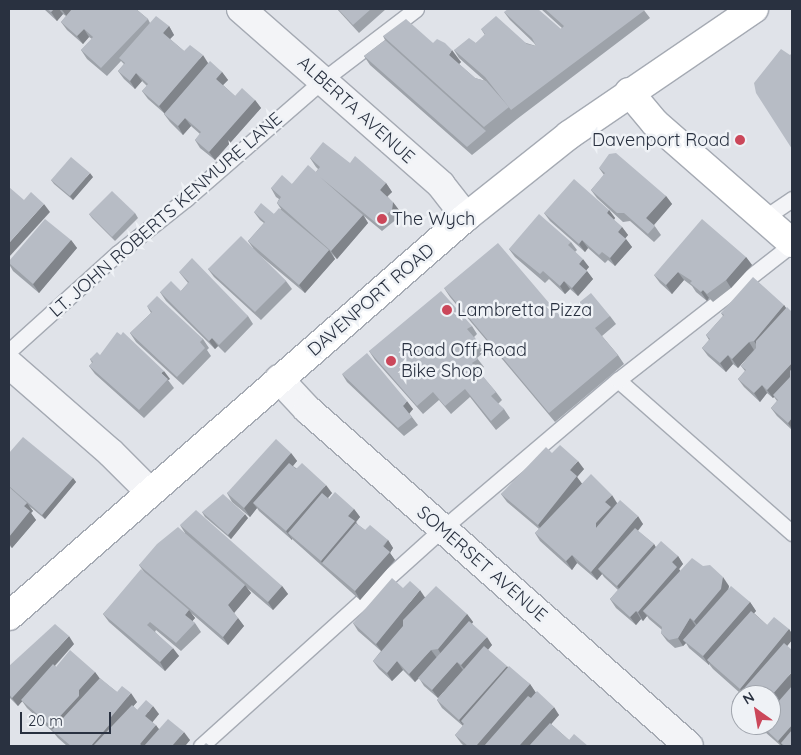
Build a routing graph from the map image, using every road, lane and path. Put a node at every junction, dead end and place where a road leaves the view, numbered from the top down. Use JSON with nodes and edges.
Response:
{"nodes":[{"id":1,"x":241,"y":9,"type":"edge"},
{"id":2,"x":416,"y":9,"type":"edge"},
{"id":3,"x":754,"y":9,"type":"edge"},
{"id":4,"x":323,"y":80,"type":"junction"},
{"id":5,"x":629,"y":92,"type":"junction"},
{"id":6,"x":792,"y":199,"type":"edge"},
{"id":7,"x":466,"y":217,"type":"junction"},
{"id":8,"x":764,"y":218,"type":"junction"},
{"id":9,"x":792,"y":244,"type":"edge"},
{"id":10,"x":9,"y":351,"type":"edge"},
{"id":11,"x":9,"y":364,"type":"edge"},
{"id":12,"x":279,"y":379,"type":"junction"},
{"id":13,"x":618,"y":380,"type":"junction"},
{"id":14,"x":150,"y":492,"type":"junction"},
{"id":15,"x":442,"y":529,"type":"junction"},
{"id":16,"x":792,"y":532,"type":"edge"},
{"id":17,"x":9,"y":616,"type":"edge"},
{"id":18,"x":202,"y":746,"type":"edge"},
{"id":19,"x":690,"y":746,"type":"edge"}],
"edges":[{"from":1,"to":4,"type":"street","name":"ALBERTA AVENUE"},
{"from":2,"to":4,"type":"lane","name":"LT. JOHN ROBERTS KENMURE LANE"},
{"from":3,"to":5,"type":"street","name":"DAVENPORT ROAD"},
{"from":4,"to":7,"type":"street","name":"ALBERTA AVENUE"},
{"from":4,"to":10,"type":"lane","name":"LT. JOHN ROBERTS KENMURE LANE"},
{"from":5,"to":7,"type":"street","name":"DAVENPORT ROAD"},
{"from":5,"to":8,"type":"street"},
{"from":6,"to":8,"type":"lane"},
{"from":7,"to":12,"type":"street","name":"DAVENPORT ROAD"},
{"from":8,"to":9,"type":"street"},
{"from":9,"to":13,"type":"lane"},
{"from":11,"to":14,"type":"street"},
{"from":12,"to":14,"type":"street","name":"DAVENPORT ROAD"},
{"from":12,"to":15,"type":"street","name":"SOMERSET AVENUE"},
{"from":13,"to":15,"type":"lane"},
{"from":13,"to":16,"type":"lane"},
{"from":14,"to":17,"type":"street","name":"DAVENPORT ROAD"},
{"from":15,"to":18,"type":"lane"},
{"from":15,"to":19,"type":"street","name":"SOMERSET AVENUE"}]}
